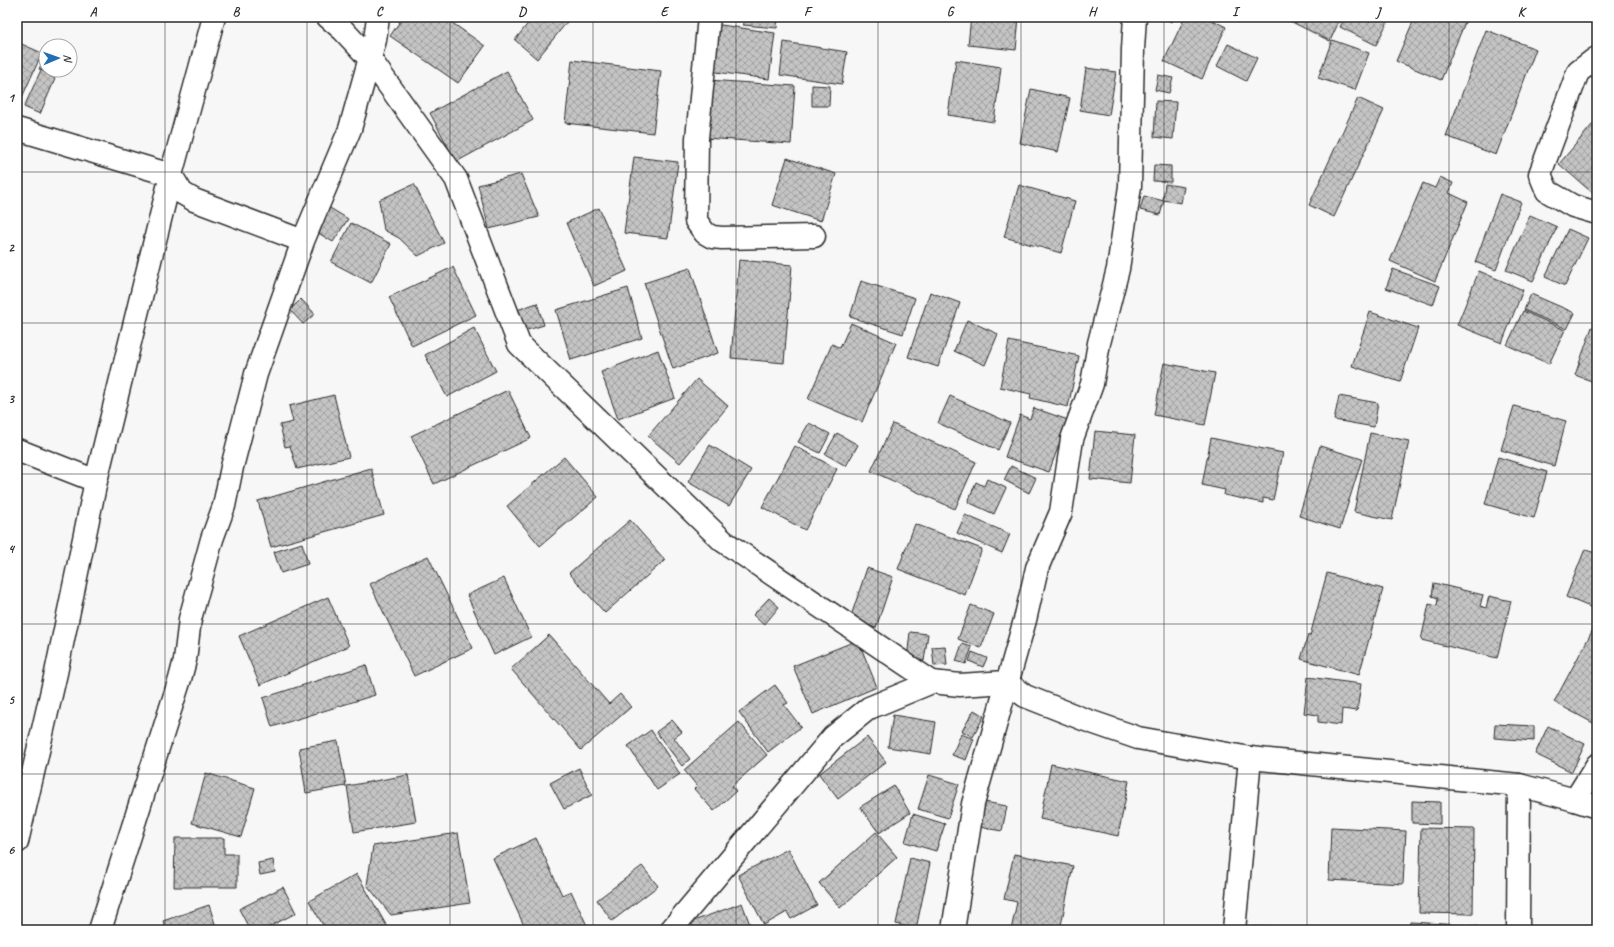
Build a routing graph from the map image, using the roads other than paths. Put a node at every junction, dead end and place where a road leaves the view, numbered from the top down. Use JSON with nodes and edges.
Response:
{"nodes":[{"id":1,"x":214,"y":17,"type":"edge"},
{"id":2,"x":328,"y":17,"type":"edge"},
{"id":3,"x":378,"y":17,"type":"edge"},
{"id":4,"x":709,"y":17,"type":"edge"},
{"id":5,"x":1135,"y":17,"type":"edge"},
{"id":6,"x":370,"y":60,"type":"junction"},
{"id":7,"x":1597,"y":60,"type":"edge"},
{"id":8,"x":17,"y":129,"type":"edge"},
{"id":9,"x":171,"y":175,"type":"junction"},
{"id":10,"x":1597,"y":213,"type":"edge"},
{"id":11,"x":814,"y":236,"type":"dead end"},
{"id":12,"x":303,"y":241,"type":"junction"},
{"id":13,"x":17,"y":450,"type":"edge"},
{"id":14,"x":96,"y":481,"type":"junction"},
{"id":15,"x":932,"y":682,"type":"junction"},
{"id":16,"x":1006,"y":682,"type":"junction"},
{"id":17,"x":1250,"y":758,"type":"junction"},
{"id":18,"x":1597,"y":765,"type":"edge"},
{"id":19,"x":1519,"y":785,"type":"junction"},
{"id":20,"x":22,"y":796,"type":"edge"},
{"id":21,"x":1575,"y":800,"type":"junction"},
{"id":22,"x":1597,"y":807,"type":"edge"},
{"id":23,"x":17,"y":842,"type":"edge"},
{"id":24,"x":100,"y":930,"type":"edge"},
{"id":25,"x":670,"y":930,"type":"edge"},
{"id":26,"x":953,"y":930,"type":"edge"},
{"id":27,"x":1234,"y":930,"type":"edge"},
{"id":28,"x":1518,"y":930,"type":"edge"}],
"edges":[{"from":1,"to":9,"type":"street"},
{"from":2,"to":6,"type":"street"},
{"from":3,"to":6,"type":"street"},
{"from":4,"to":11,"type":"street"},
{"from":5,"to":16,"type":"street"},
{"from":6,"to":12,"type":"street"},
{"from":6,"to":15,"type":"street"},
{"from":7,"to":10,"type":"street"},
{"from":8,"to":9,"type":"street"},
{"from":9,"to":12,"type":"street"},
{"from":9,"to":14,"type":"street"},
{"from":12,"to":24,"type":"street"},
{"from":13,"to":14,"type":"street"},
{"from":14,"to":20,"type":"street"},
{"from":15,"to":16,"type":"street"},
{"from":15,"to":25,"type":"street"},
{"from":16,"to":17,"type":"street"},
{"from":16,"to":26,"type":"street"},
{"from":17,"to":19,"type":"street"},
{"from":17,"to":27,"type":"street"},
{"from":18,"to":21,"type":"street"},
{"from":19,"to":21,"type":"street"},
{"from":19,"to":28,"type":"street"},
{"from":20,"to":23,"type":"street"},
{"from":21,"to":22,"type":"street"}]}
